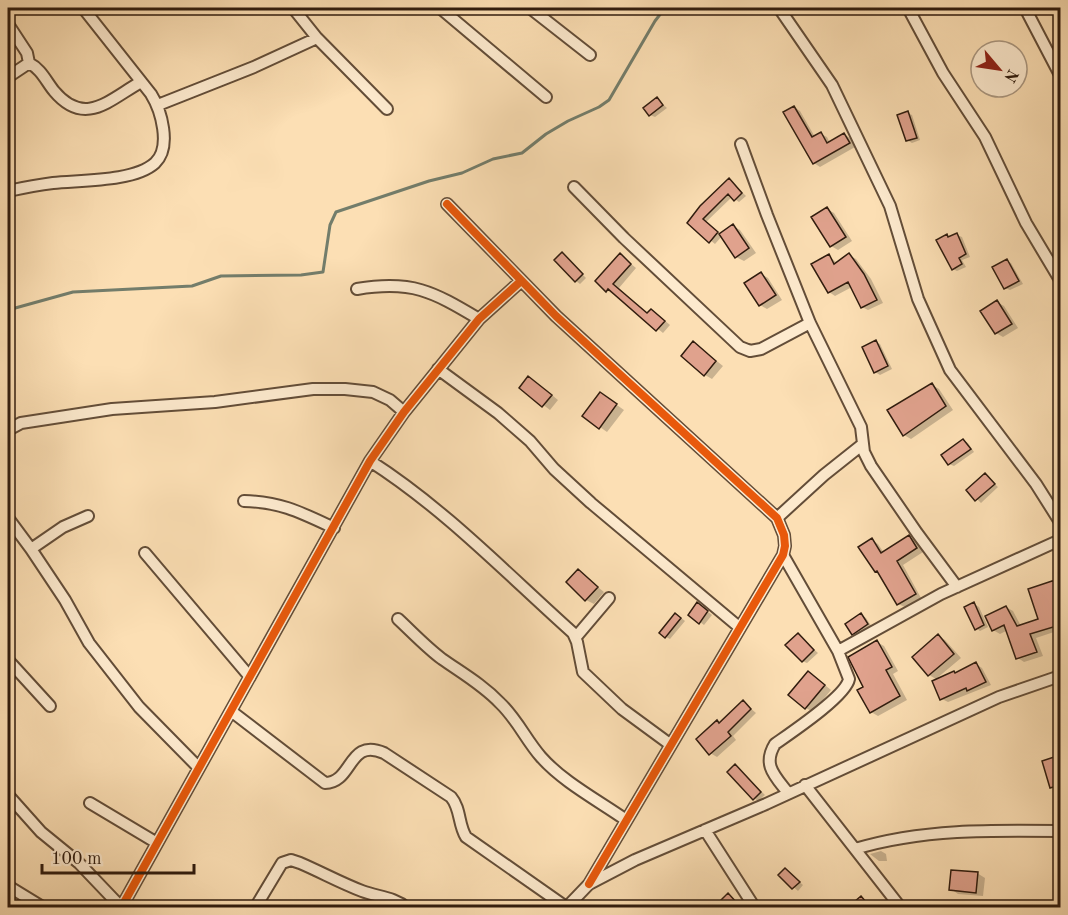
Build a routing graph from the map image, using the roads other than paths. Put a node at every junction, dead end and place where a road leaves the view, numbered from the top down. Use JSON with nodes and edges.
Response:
{"nodes":[{"id":1,"x":83,"y":8,"type":"edge"},
{"id":2,"x":293,"y":8,"type":"edge"},
{"id":3,"x":440,"y":8,"type":"edge"},
{"id":4,"x":530,"y":8,"type":"edge"},
{"id":5,"x":779,"y":8,"type":"edge"},
{"id":6,"x":908,"y":8,"type":"edge"},
{"id":7,"x":1025,"y":8,"type":"edge"},
{"id":8,"x":8,"y":24,"type":"edge"},
{"id":9,"x":317,"y":38,"type":"junction"},
{"id":10,"x":590,"y":55,"type":"dead end"},
{"id":11,"x":29,"y":63,"type":"junction"},
{"id":12,"x":1060,"y":75,"type":"edge"},
{"id":13,"x":8,"y":76,"type":"edge"},
{"id":14,"x":141,"y":82,"type":"junction"},
{"id":15,"x":546,"y":97,"type":"dead end"},
{"id":16,"x":158,"y":105,"type":"junction"},
{"id":17,"x":387,"y":109,"type":"dead end"},
{"id":18,"x":741,"y":144,"type":"dead end"},
{"id":19,"x":574,"y":187,"type":"dead end"},
{"id":20,"x":8,"y":191,"type":"edge"},
{"id":21,"x":447,"y":204,"type":"dead end"},
{"id":22,"x":1060,"y":280,"type":"edge"},
{"id":23,"x":521,"y":281,"type":"junction"},
{"id":24,"x":357,"y":289,"type":"dead end"},
{"id":25,"x":479,"y":319,"type":"junction"},
{"id":26,"x":810,"y":323,"type":"junction"},
{"id":27,"x":438,"y":369,"type":"junction"},
{"id":28,"x":404,"y":412,"type":"junction"},
{"id":29,"x":8,"y":430,"type":"edge"},
{"id":30,"x":862,"y":444,"type":"junction"},
{"id":31,"x":370,"y":461,"type":"junction"},
{"id":32,"x":244,"y":501,"type":"dead end"},
{"id":33,"x":88,"y":516,"type":"dead end"},
{"id":34,"x":8,"y":518,"type":"edge"},
{"id":35,"x":777,"y":518,"type":"junction"},
{"id":36,"x":1060,"y":522,"type":"edge"},
{"id":37,"x":333,"y":528,"type":"junction"},
{"id":38,"x":1060,"y":540,"type":"edge"},
{"id":39,"x":31,"y":549,"type":"junction"},
{"id":40,"x":145,"y":553,"type":"dead end"},
{"id":41,"x":783,"y":555,"type":"junction"},
{"id":42,"x":957,"y":587,"type":"junction"},
{"id":43,"x":609,"y":598,"type":"dead end"},
{"id":44,"x":398,"y":619,"type":"dead end"},
{"id":45,"x":739,"y":627,"type":"junction"},
{"id":46,"x":576,"y":637,"type":"junction"},
{"id":47,"x":838,"y":651,"type":"junction"},
{"id":48,"x":8,"y":660,"type":"edge"},
{"id":49,"x":1060,"y":676,"type":"edge"},
{"id":50,"x":250,"y":677,"type":"junction"},
{"id":51,"x":50,"y":706,"type":"dead end"},
{"id":52,"x":231,"y":711,"type":"junction"},
{"id":53,"x":671,"y":745,"type":"junction"},
{"id":54,"x":198,"y":767,"type":"junction"},
{"id":55,"x":805,"y":785,"type":"junction"},
{"id":56,"x":788,"y":793,"type":"junction"},
{"id":57,"x":8,"y":795,"type":"edge"},
{"id":58,"x":90,"y":803,"type":"dead end"},
{"id":59,"x":626,"y":820,"type":"junction"},
{"id":60,"x":705,"y":830,"type":"junction"},
{"id":61,"x":1060,"y":831,"type":"edge"},
{"id":62,"x":157,"y":843,"type":"junction"},
{"id":63,"x":855,"y":849,"type":"junction"},
{"id":64,"x":589,"y":884,"type":"junction"},
{"id":65,"x":8,"y":886,"type":"edge"},
{"id":66,"x":121,"y":907,"type":"edge"},
{"id":67,"x":566,"y":907,"type":"edge"},
{"id":68,"x":44,"y":908,"type":"edge"},
{"id":69,"x":255,"y":908,"type":"edge"},
{"id":70,"x":407,"y":908,"type":"edge"},
{"id":71,"x":755,"y":908,"type":"edge"},
{"id":72,"x":901,"y":908,"type":"edge"}],
"edges":[{"from":1,"to":14,"type":"street"},
{"from":2,"to":9,"type":"street"},
{"from":3,"to":15,"type":"street"},
{"from":4,"to":10,"type":"street"},
{"from":5,"to":36,"type":"street"},
{"from":6,"to":22,"type":"street"},
{"from":7,"to":12,"type":"street"},
{"from":8,"to":11,"type":"street"},
{"from":9,"to":16,"type":"street"},
{"from":9,"to":17,"type":"street"},
{"from":11,"to":13,"type":"street"},
{"from":11,"to":14,"type":"street"},
{"from":14,"to":16,"type":"street"},
{"from":16,"to":20,"type":"street"},
{"from":18,"to":26,"type":"street"},
{"from":19,"to":26,"type":"street"},
{"from":21,"to":23,"type":"street"},
{"from":23,"to":25,"type":"street"},
{"from":23,"to":35,"type":"street"},
{"from":24,"to":25,"type":"street"},
{"from":25,"to":27,"type":"street"},
{"from":26,"to":30,"type":"street"},
{"from":27,"to":28,"type":"street"},
{"from":27,"to":45,"type":"street"},
{"from":28,"to":29,"type":"street"},
{"from":28,"to":31,"type":"street"},
{"from":30,"to":35,"type":"street"},
{"from":30,"to":42,"type":"street"},
{"from":31,"to":37,"type":"street"},
{"from":31,"to":46,"type":"street"},
{"from":32,"to":37,"type":"street"},
{"from":33,"to":39,"type":"street"},
{"from":34,"to":39,"type":"street"},
{"from":35,"to":41,"type":"street"},
{"from":37,"to":50,"type":"street"},
{"from":38,"to":42,"type":"street"},
{"from":39,"to":54,"type":"street"},
{"from":40,"to":50,"type":"street"},
{"from":41,"to":45,"type":"street"},
{"from":41,"to":47,"type":"street"},
{"from":42,"to":47,"type":"street"},
{"from":43,"to":46,"type":"street"},
{"from":44,"to":59,"type":"street"},
{"from":45,"to":53,"type":"street"},
{"from":46,"to":53,"type":"street"},
{"from":47,"to":56,"type":"street"},
{"from":48,"to":51,"type":"street"},
{"from":49,"to":55,"type":"street"},
{"from":50,"to":52,"type":"street"},
{"from":52,"to":54,"type":"street"},
{"from":52,"to":67,"type":"street"},
{"from":53,"to":59,"type":"street"},
{"from":54,"to":62,"type":"street"},
{"from":55,"to":56,"type":"street"},
{"from":55,"to":63,"type":"street"},
{"from":56,"to":60,"type":"street"},
{"from":57,"to":66,"type":"street"},
{"from":58,"to":62,"type":"street"},
{"from":59,"to":64,"type":"street"},
{"from":60,"to":64,"type":"street"},
{"from":60,"to":71,"type":"street"},
{"from":61,"to":63,"type":"street"},
{"from":62,"to":66,"type":"street"},
{"from":63,"to":72,"type":"street"},
{"from":64,"to":67,"type":"street"},
{"from":65,"to":68,"type":"street"},
{"from":69,"to":70,"type":"street"}]}
